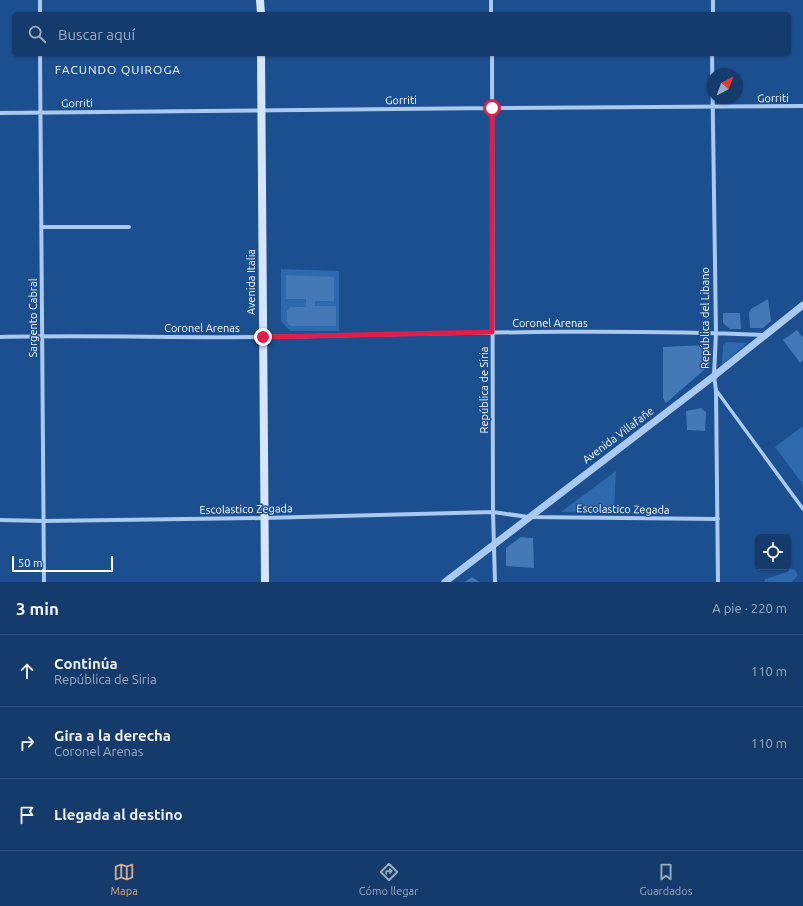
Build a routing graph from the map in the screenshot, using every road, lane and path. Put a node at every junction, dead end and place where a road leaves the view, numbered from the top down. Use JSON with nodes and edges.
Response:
{"nodes":[{"id":1,"x":40,"y":0,"type":"edge"},
{"id":2,"x":43,"y":0,"type":"edge"},
{"id":3,"x":260,"y":0,"type":"edge"},
{"id":4,"x":491,"y":0,"type":"edge"},
{"id":5,"x":713,"y":0,"type":"edge"},
{"id":6,"x":40,"y":12,"type":"edge"},
{"id":7,"x":260,"y":12,"type":"edge"},
{"id":8,"x":492,"y":12,"type":"edge"},
{"id":9,"x":713,"y":12,"type":"edge"},
{"id":10,"x":40,"y":56,"type":"edge"},
{"id":11,"x":261,"y":56,"type":"edge"},
{"id":12,"x":492,"y":56,"type":"edge"},
{"id":13,"x":712,"y":56,"type":"edge"},
{"id":14,"x":803,"y":106,"type":"edge"},
{"id":15,"x":712,"y":107,"type":"junction"},
{"id":16,"x":492,"y":108,"type":"junction"},
{"id":17,"x":261,"y":110,"type":"junction"},
{"id":18,"x":0,"y":113,"type":"edge"},
{"id":19,"x":41,"y":113,"type":"junction"},
{"id":20,"x":42,"y":227,"type":"junction"},
{"id":21,"x":129,"y":227,"type":"dead end"},
{"id":22,"x":803,"y":305,"type":"edge"},
{"id":23,"x":492,"y":332,"type":"junction"},
{"id":24,"x":716,"y":333,"type":"junction"},
{"id":25,"x":765,"y":335,"type":"junction"},
{"id":26,"x":43,"y":336,"type":"junction"},
{"id":27,"x":0,"y":337,"type":"edge"},
{"id":28,"x":263,"y":337,"type":"junction"},
{"id":29,"x":714,"y":376,"type":"junction"},
{"id":30,"x":716,"y":390,"type":"junction"},
{"id":31,"x":803,"y":508,"type":"edge"},
{"id":32,"x":493,"y":512,"type":"junction"},
{"id":33,"x":528,"y":517,"type":"junction"},
{"id":34,"x":264,"y":518,"type":"junction"},
{"id":35,"x":718,"y":519,"type":"junction"},
{"id":36,"x":0,"y":520,"type":"edge"},
{"id":37,"x":44,"y":521,"type":"junction"},
{"id":38,"x":495,"y":543,"type":"junction"},
{"id":39,"x":44,"y":582,"type":"edge"},
{"id":40,"x":265,"y":582,"type":"edge"},
{"id":41,"x":445,"y":582,"type":"edge"},
{"id":42,"x":495,"y":582,"type":"edge"},
{"id":43,"x":718,"y":582,"type":"edge"}],
"edges":[{"from":1,"to":2,"type":"street"},
{"from":1,"to":6,"type":"street"},
{"from":3,"to":7,"type":"main road"},
{"from":4,"to":8,"type":"street"},
{"from":5,"to":9,"type":"street"},
{"from":10,"to":19,"type":"street","name":"Sargento Cabral"},
{"from":11,"to":17,"type":"main road","name":"Avenida Italia"},
{"from":12,"to":16,"type":"street","name":"República de Siria"},
{"from":13,"to":15,"type":"street","name":"República del Libano"},
{"from":14,"to":15,"type":"street","name":"Gorriti"},
{"from":15,"to":16,"type":"street","name":"Gorriti"},
{"from":15,"to":24,"type":"street","name":"República del Libano"},
{"from":16,"to":17,"type":"street","name":"Gorriti"},
{"from":16,"to":23,"type":"street","name":"República de Siria"},
{"from":17,"to":19,"type":"street","name":"Gorriti"},
{"from":17,"to":28,"type":"main road","name":"Avenida Italia"},
{"from":18,"to":19,"type":"street","name":"Gorriti"},
{"from":19,"to":20,"type":"street","name":"Sargento Cabral"},
{"from":20,"to":21,"type":"street"},
{"from":20,"to":26,"type":"street","name":"Sargento Cabral"},
{"from":22,"to":25,"type":"street","name":"Avenida Villafañe"},
{"from":23,"to":24,"type":"street","name":"Coronel Arenas"},
{"from":23,"to":28,"type":"street","name":"Coronel Arenas"},
{"from":23,"to":32,"type":"street","name":"República de Siria"},
{"from":24,"to":25,"type":"street","name":"Coronel Arenas"},
{"from":24,"to":29,"type":"street","name":"República del Libano"},
{"from":25,"to":29,"type":"street","name":"Avenida Villafañe"},
{"from":26,"to":27,"type":"street","name":"Coronel Arenas"},
{"from":26,"to":28,"type":"street","name":"Coronel Arenas"},
{"from":26,"to":37,"type":"street","name":"Sargento Cabral"},
{"from":28,"to":34,"type":"main road","name":"Avenida Italia"},
{"from":29,"to":30,"type":"street","name":"República del Libano"},
{"from":29,"to":33,"type":"street","name":"Avenida Villafañe"},
{"from":30,"to":31,"type":"street"},
{"from":30,"to":35,"type":"street","name":"República del Libano"},
{"from":32,"to":33,"type":"street","name":"Escolastico Zegada"},
{"from":32,"to":34,"type":"street","name":"Escolastico Zegada"},
{"from":32,"to":38,"type":"street","name":"República de Siria"},
{"from":33,"to":35,"type":"street","name":"Escolastico Zegada"},
{"from":33,"to":38,"type":"street","name":"Avenida Villafañe"},
{"from":34,"to":37,"type":"street","name":"Escolastico Zegada"},
{"from":34,"to":40,"type":"main road","name":"Avenida Italia"},
{"from":35,"to":43,"type":"street","name":"República del Libano"},
{"from":36,"to":37,"type":"street","name":"Escolastico Zegada"},
{"from":37,"to":39,"type":"street","name":"Sargento Cabral"},
{"from":38,"to":41,"type":"street","name":"Avenida Villafañe"},
{"from":38,"to":42,"type":"street","name":"República de Siria"}]}
